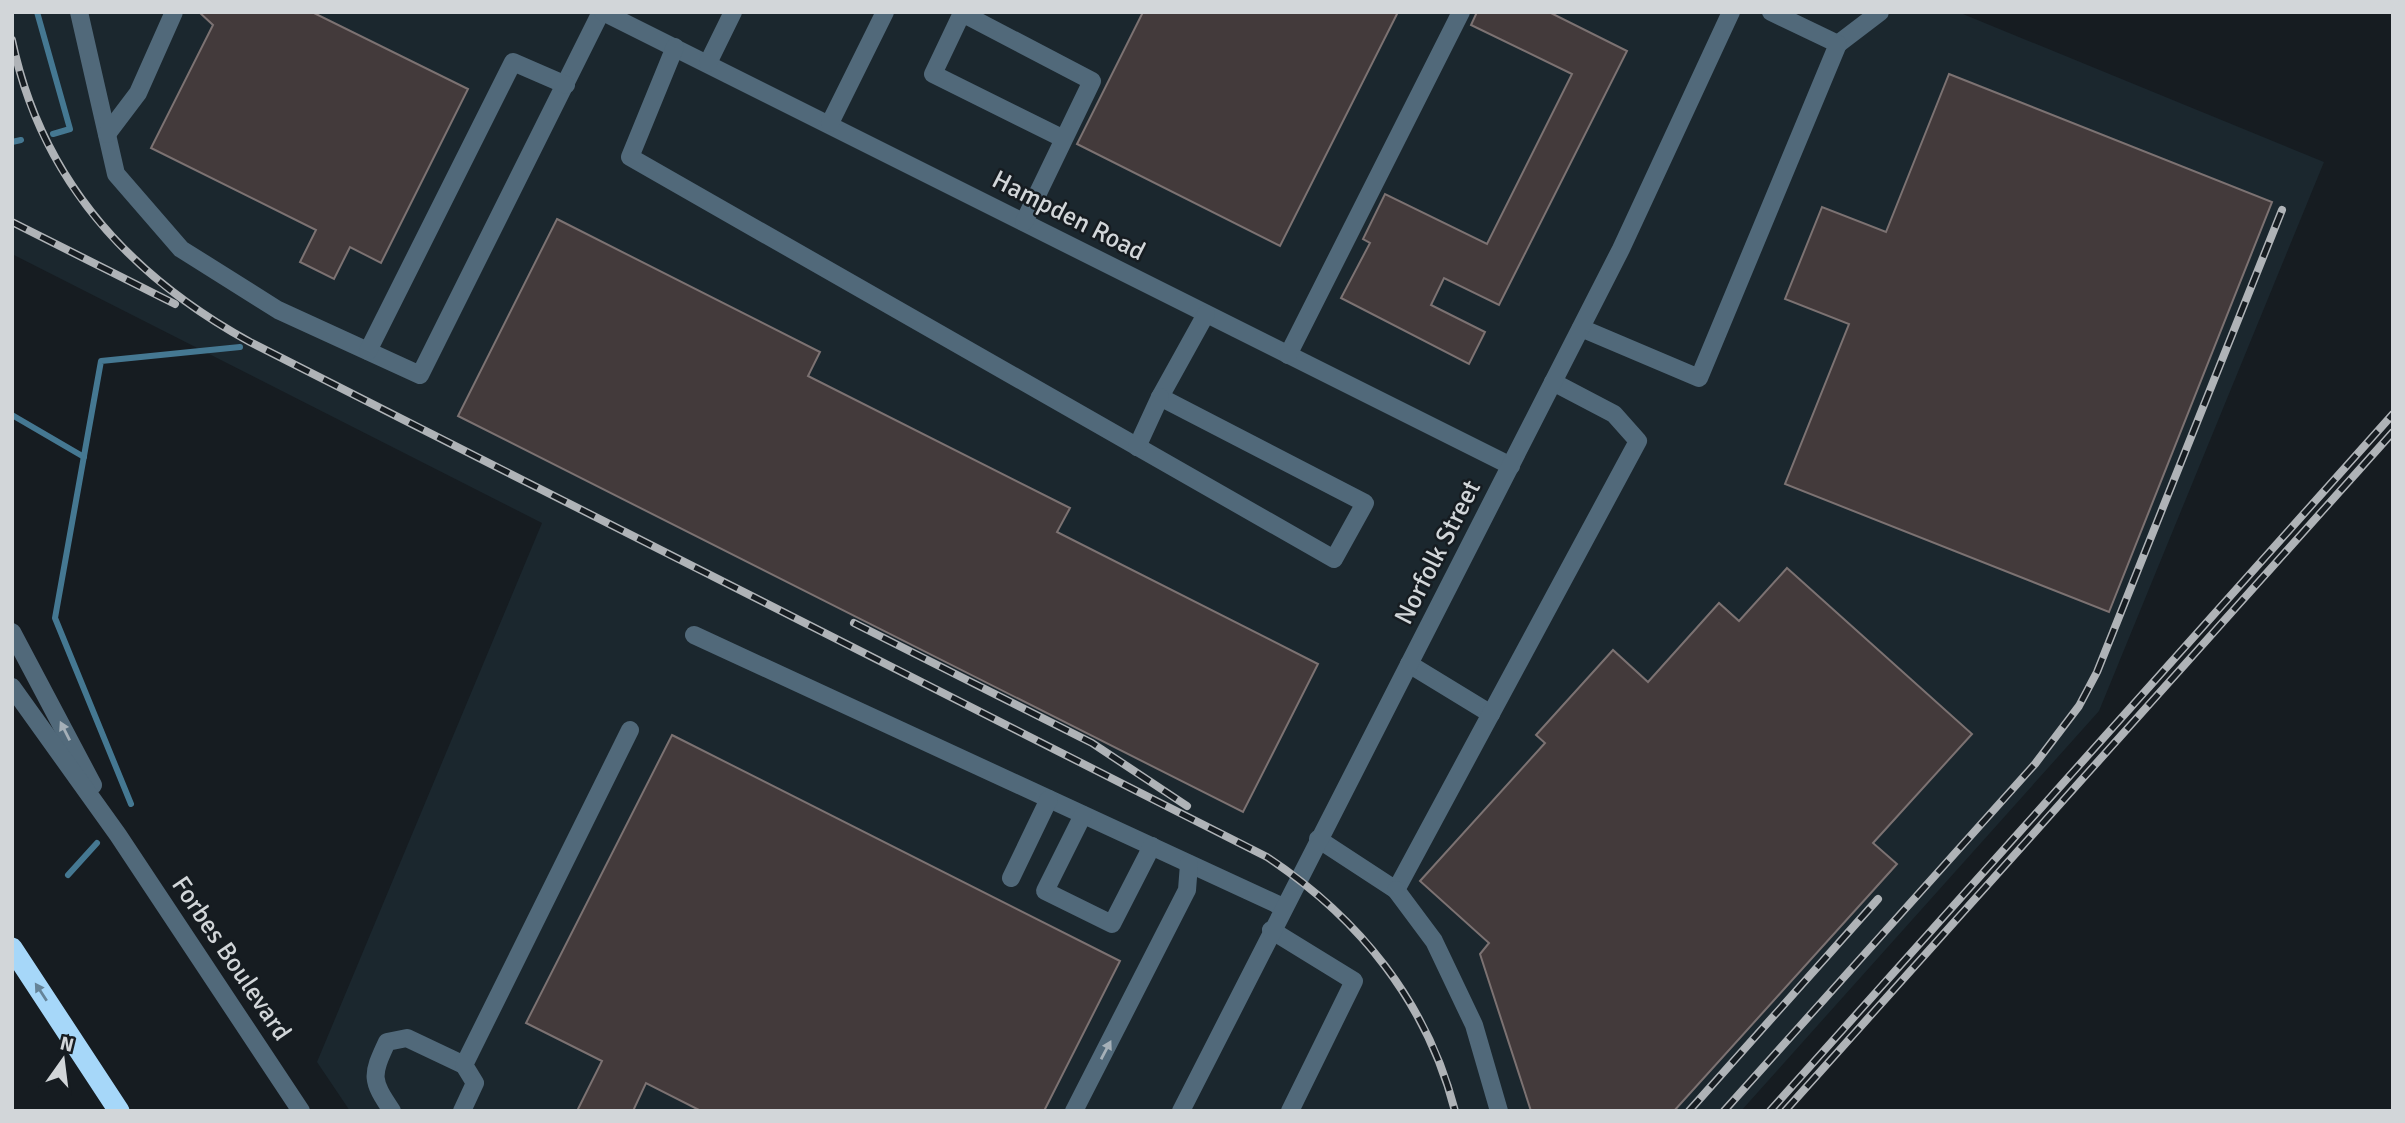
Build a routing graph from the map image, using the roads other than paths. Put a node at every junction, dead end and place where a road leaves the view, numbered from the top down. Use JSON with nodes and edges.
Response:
{"nodes":[{"id":1,"x":79,"y":12,"type":"edge"},
{"id":2,"x":174,"y":12,"type":"edge"},
{"id":3,"x":602,"y":12,"type":"edge"},
{"id":4,"x":733,"y":12,"type":"edge"},
{"id":5,"x":885,"y":12,"type":"edge"},
{"id":6,"x":1461,"y":12,"type":"edge"},
{"id":7,"x":1731,"y":12,"type":"edge"},
{"id":8,"x":1771,"y":12,"type":"edge"},
{"id":9,"x":1880,"y":12,"type":"edge"},
{"id":10,"x":1838,"y":44,"type":"junction"},
{"id":11,"x":675,"y":47,"type":"junction"},
{"id":12,"x":708,"y":62,"type":"junction"},
{"id":13,"x":566,"y":85,"type":"junction"},
{"id":14,"x":830,"y":123,"type":"junction"},
{"id":15,"x":107,"y":134,"type":"junction"},
{"id":16,"x":1064,"y":139,"type":"junction"},
{"id":17,"x":1024,"y":222,"type":"junction"},
{"id":18,"x":1206,"y":314,"type":"junction"},
{"id":19,"x":1581,"y":328,"type":"junction"},
{"id":20,"x":368,"y":351,"type":"junction"},
{"id":21,"x":1287,"y":355,"type":"junction"},
{"id":22,"x":1553,"y":382,"type":"junction"},
{"id":23,"x":1160,"y":397,"type":"junction"},
{"id":24,"x":1137,"y":447,"type":"junction"},
{"id":25,"x":1511,"y":466,"type":"junction"},
{"id":26,"x":12,"y":632,"type":"edge"},
{"id":27,"x":694,"y":635,"type":"dead end"},
{"id":28,"x":1409,"y":664,"type":"junction"},
{"id":29,"x":12,"y":687,"type":"edge"},
{"id":30,"x":1491,"y":714,"type":"junction"},
{"id":31,"x":630,"y":730,"type":"dead end"},
{"id":32,"x":1049,"y":799,"type":"junction"},
{"id":33,"x":1083,"y":814,"type":"junction"},
{"id":34,"x":118,"y":835,"type":"junction"},
{"id":35,"x":1318,"y":839,"type":"junction"},
{"id":36,"x":1152,"y":846,"type":"junction"},
{"id":37,"x":1189,"y":864,"type":"junction"},
{"id":38,"x":1011,"y":878,"type":"dead end"},
{"id":39,"x":1396,"y":890,"type":"junction"},
{"id":40,"x":1283,"y":907,"type":"junction"},
{"id":41,"x":1271,"y":930,"type":"junction"},
{"id":42,"x":12,"y":948,"type":"edge"},
{"id":43,"x":464,"y":1065,"type":"junction"},
{"id":44,"x":119,"y":1111,"type":"edge"},
{"id":45,"x":301,"y":1111,"type":"edge"},
{"id":46,"x":392,"y":1111,"type":"edge"},
{"id":47,"x":462,"y":1111,"type":"edge"},
{"id":48,"x":1074,"y":1111,"type":"edge"},
{"id":49,"x":1181,"y":1111,"type":"edge"},
{"id":50,"x":1290,"y":1111,"type":"edge"},
{"id":51,"x":1499,"y":1111,"type":"edge"}],
"edges":[{"from":1,"to":15,"type":"street"},
{"from":2,"to":15,"type":"street"},
{"from":3,"to":11,"type":"street","name":"Hampden Road"},
{"from":3,"to":13,"type":"street"},
{"from":4,"to":12,"type":"street"},
{"from":5,"to":14,"type":"street"},
{"from":6,"to":21,"type":"street"},
{"from":7,"to":19,"type":"street","name":"Norfolk Street"},
{"from":8,"to":10,"type":"street"},
{"from":9,"to":10,"type":"street"},
{"from":10,"to":19,"type":"street"},
{"from":11,"to":12,"type":"street","name":"Hampden Road"},
{"from":11,"to":24,"type":"street"},
{"from":12,"to":14,"type":"street","name":"Hampden Road"},
{"from":13,"to":20,"type":"street"},
{"from":13,"to":20,"type":"street"},
{"from":14,"to":17,"type":"street","name":"Hampden Road"},
{"from":15,"to":20,"type":"street"},
{"from":16,"to":16,"type":"street"},
{"from":16,"to":17,"type":"street"},
{"from":17,"to":18,"type":"street","name":"Hampden Road"},
{"from":18,"to":21,"type":"street","name":"Hampden Road"},
{"from":18,"to":23,"type":"street"},
{"from":19,"to":22,"type":"street","name":"Norfolk Street"},
{"from":21,"to":25,"type":"street","name":"Hampden Road"},
{"from":22,"to":25,"type":"street","name":"Norfolk Street"},
{"from":22,"to":30,"type":"street"},
{"from":23,"to":24,"type":"street"},
{"from":23,"to":24,"type":"street"},
{"from":25,"to":28,"type":"street","name":"Norfolk Street"},
{"from":34,"to":26,"type":"street","name":"Forbes Boulevard","one_way":true},
{"from":27,"to":32,"type":"street"},
{"from":28,"to":30,"type":"street"},
{"from":28,"to":35,"type":"street","name":"Norfolk Street"},
{"from":29,"to":34,"type":"street","name":"Forbes Boulevard"},
{"from":30,"to":39,"type":"street"},
{"from":31,"to":43,"type":"street"},
{"from":32,"to":33,"type":"street"},
{"from":32,"to":38,"type":"street"},
{"from":33,"to":36,"type":"street"},
{"from":33,"to":36,"type":"street"},
{"from":34,"to":45,"type":"street","name":"Forbes Boulevard"},
{"from":35,"to":39,"type":"street"},
{"from":35,"to":40,"type":"street","name":"Norfolk Street"},
{"from":36,"to":37,"type":"street"},
{"from":37,"to":40,"type":"street"},
{"from":48,"to":37,"type":"street","one_way":true},
{"from":39,"to":51,"type":"street"},
{"from":40,"to":41,"type":"street","name":"Norfolk Street"},
{"from":41,"to":49,"type":"street","name":"Norfolk Street"},
{"from":41,"to":50,"type":"street"},
{"from":44,"to":42,"type":"highway","one_way":true},
{"from":43,"to":46,"type":"street"},
{"from":43,"to":47,"type":"street"}]}
